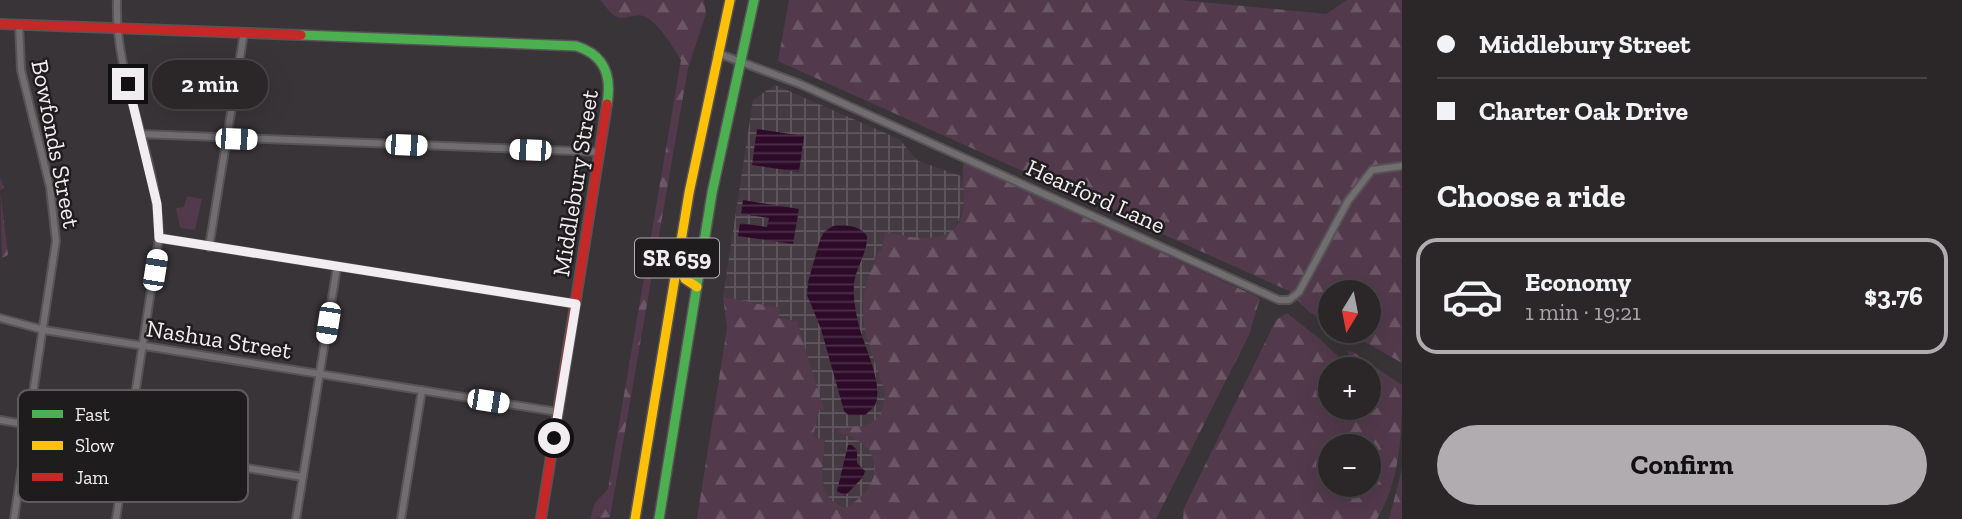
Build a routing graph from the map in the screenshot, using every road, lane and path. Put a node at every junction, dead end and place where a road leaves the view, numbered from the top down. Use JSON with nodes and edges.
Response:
{"nodes":[{"id":1,"x":117,"y":0,"type":"edge"},
{"id":2,"x":730,"y":0,"type":"edge"},
{"id":3,"x":754,"y":0,"type":"edge"},
{"id":4,"x":0,"y":23,"type":"edge"},
{"id":5,"x":19,"y":24,"type":"junction"},
{"id":6,"x":117,"y":28,"type":"junction"},
{"id":7,"x":244,"y":33,"type":"junction"},
{"id":8,"x":717,"y":53,"type":"junction"},
{"id":9,"x":739,"y":60,"type":"junction"},
{"id":10,"x":140,"y":134,"type":"junction"},
{"id":11,"x":226,"y":138,"type":"junction"},
{"id":12,"x":600,"y":152,"type":"junction"},
{"id":13,"x":1402,"y":166,"type":"edge"},
{"id":14,"x":159,"y":238,"type":"junction"},
{"id":15,"x":209,"y":247,"type":"junction"},
{"id":16,"x":678,"y":255,"type":"junction"},
{"id":17,"x":337,"y":267,"type":"junction"},
{"id":18,"x":697,"y":287,"type":"junction"},
{"id":19,"x":576,"y":304,"type":"junction"},
{"id":20,"x":0,"y":318,"type":"edge"},
{"id":21,"x":44,"y":330,"type":"junction"},
{"id":22,"x":143,"y":346,"type":"junction"},
{"id":23,"x":320,"y":374,"type":"junction"},
{"id":24,"x":35,"y":390,"type":"edge"},
{"id":25,"x":136,"y":390,"type":"edge"},
{"id":26,"x":422,"y":390,"type":"junction"},
{"id":27,"x":558,"y":412,"type":"junction"},
{"id":28,"x":0,"y":421,"type":"edge"},
{"id":29,"x":18,"y":423,"type":"edge"},
{"id":30,"x":248,"y":468,"type":"edge"},
{"id":31,"x":303,"y":477,"type":"junction"},
{"id":32,"x":18,"y":494,"type":"edge"},
{"id":33,"x":14,"y":519,"type":"edge"},
{"id":34,"x":296,"y":519,"type":"edge"},
{"id":35,"x":401,"y":519,"type":"edge"},
{"id":36,"x":541,"y":519,"type":"edge"},
{"id":37,"x":635,"y":519,"type":"edge"},
{"id":38,"x":659,"y":519,"type":"edge"}],
"edges":[{"from":1,"to":6,"type":"street"},
{"from":2,"to":8,"type":"main road","number":"SR 659"},
{"from":3,"to":9,"type":"main road","number":"SR 659"},
{"from":4,"to":5,"type":"main road"},
{"from":5,"to":6,"type":"main road","name":"Middlebury Street"},
{"from":5,"to":21,"type":"street","name":"Bowfonds Street"},
{"from":6,"to":7,"type":"main road","name":"Middlebury Street"},
{"from":6,"to":10,"type":"street"},
{"from":7,"to":11,"type":"street"},
{"from":7,"to":12,"type":"main road","name":"Middlebury Street"},
{"from":8,"to":9,"type":"street","name":"Hearford Lane"},
{"from":8,"to":16,"type":"main road","number":"SR 659"},
{"from":9,"to":13,"type":"street","name":"Hearford Lane"},
{"from":9,"to":18,"type":"main road","number":"SR 659"},
{"from":10,"to":11,"type":"street"},
{"from":10,"to":14,"type":"street"},
{"from":11,"to":12,"type":"street"},
{"from":11,"to":15,"type":"street"},
{"from":12,"to":19,"type":"main road","name":"Middlebury Street"},
{"from":14,"to":15,"type":"street"},
{"from":14,"to":22,"type":"street"},
{"from":15,"to":17,"type":"street"},
{"from":16,"to":18,"type":"main road"},
{"from":16,"to":37,"type":"main road","number":"SR 659"},
{"from":17,"to":19,"type":"street"},
{"from":17,"to":23,"type":"street"},
{"from":18,"to":38,"type":"main road","number":"SR 659"},
{"from":19,"to":27,"type":"main road","name":"Middlebury Street"},
{"from":20,"to":21,"type":"street","name":"Nashua Street"},
{"from":21,"to":22,"type":"street","name":"Nashua Street"},
{"from":21,"to":24,"type":"street","name":"Bowfonds Street"},
{"from":22,"to":23,"type":"street","name":"Nashua Street"},
{"from":22,"to":25,"type":"street"},
{"from":23,"to":26,"type":"street","name":"Nashua Street"},
{"from":23,"to":31,"type":"street"},
{"from":26,"to":27,"type":"street","name":"Nashua Street"},
{"from":26,"to":35,"type":"street"},
{"from":27,"to":36,"type":"main road","name":"Middlebury Street"},
{"from":28,"to":29,"type":"street"},
{"from":30,"to":31,"type":"street"},
{"from":31,"to":34,"type":"street"},
{"from":32,"to":33,"type":"street","name":"Bowfonds Street"}]}
